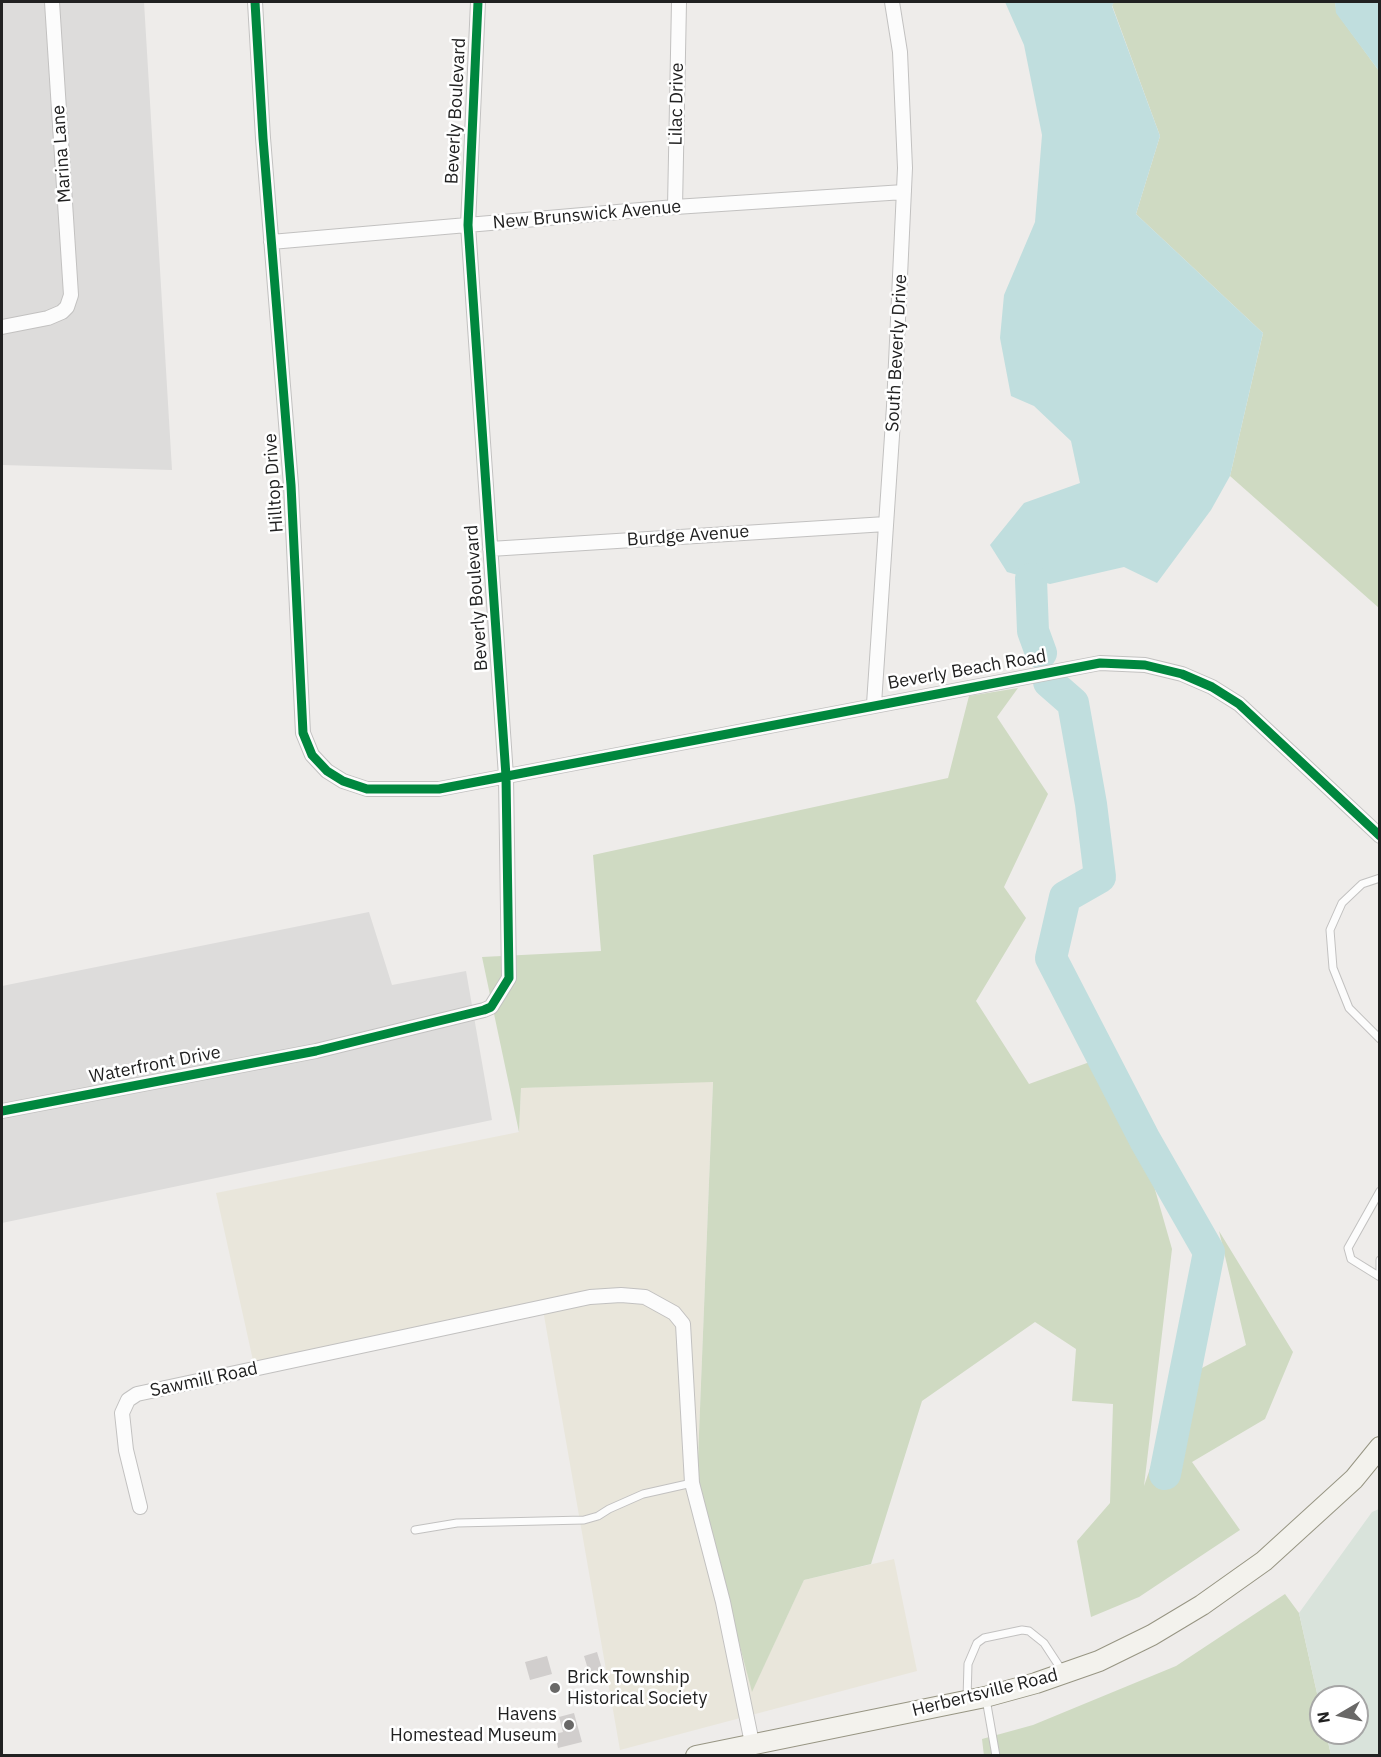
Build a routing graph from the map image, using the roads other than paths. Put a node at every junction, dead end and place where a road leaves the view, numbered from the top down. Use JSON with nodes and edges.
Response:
{"nodes":[{"id":1,"x":52,"y":2,"type":"edge"},
{"id":2,"x":255,"y":2,"type":"edge"},
{"id":3,"x":478,"y":2,"type":"edge"},
{"id":4,"x":679,"y":2,"type":"edge"},
{"id":5,"x":892,"y":2,"type":"edge"},
{"id":6,"x":904,"y":192,"type":"junction"},
{"id":7,"x":675,"y":207,"type":"junction"},
{"id":8,"x":468,"y":225,"type":"junction"},
{"id":9,"x":271,"y":242,"type":"junction"},
{"id":10,"x":2,"y":327,"type":"edge"},
{"id":11,"x":886,"y":524,"type":"junction"},
{"id":12,"x":490,"y":549,"type":"junction"},
{"id":13,"x":874,"y":704,"type":"junction"},
{"id":14,"x":506,"y":776,"type":"junction"},
{"id":15,"x":1380,"y":836,"type":"edge"},
{"id":16,"x":1380,"y":878,"type":"edge"},
{"id":17,"x":1380,"y":1039,"type":"edge"},
{"id":18,"x":316,"y":1051,"type":"joint"},
{"id":19,"x":2,"y":1111,"type":"edge"},
{"id":20,"x":1380,"y":1191,"type":"edge"},
{"id":21,"x":1380,"y":1260,"type":"edge"},
{"id":22,"x":1380,"y":1276,"type":"edge"},
{"id":23,"x":1380,"y":1447,"type":"edge"},
{"id":24,"x":692,"y":1483,"type":"junction"},
{"id":25,"x":140,"y":1507,"type":"dead end"},
{"id":26,"x":415,"y":1530,"type":"dead end"},
{"id":27,"x":1064,"y":1674,"type":"junction"},
{"id":28,"x":976,"y":1699,"type":"junction"},
{"id":29,"x":752,"y":1743,"type":"junction"},
{"id":30,"x":696,"y":1755,"type":"edge"},
{"id":31,"x":996,"y":1755,"type":"edge"}],
"edges":[{"from":1,"to":10,"type":"street","name":"Marina Lane"},
{"from":2,"to":9,"type":"street","name":"Hilltop Drive"},
{"from":3,"to":8,"type":"street","name":"Beverly Boulevard"},
{"from":4,"to":7,"type":"street","name":"Lilac Drive"},
{"from":5,"to":6,"type":"street","name":"South Beverly Drive"},
{"from":6,"to":7,"type":"street","name":"New Brunswick Avenue"},
{"from":6,"to":11,"type":"street","name":"South Beverly Drive"},
{"from":7,"to":8,"type":"street","name":"New Brunswick Avenue"},
{"from":8,"to":9,"type":"street","name":"New Brunswick Avenue"},
{"from":8,"to":12,"type":"street","name":"Beverly Boulevard"},
{"from":9,"to":14,"type":"street","name":"Hilltop Drive"},
{"from":11,"to":12,"type":"street","name":"Burdge Avenue"},
{"from":11,"to":13,"type":"street","name":"South Beverly Drive"},
{"from":12,"to":14,"type":"street","name":"Beverly Boulevard"},
{"from":13,"to":14,"type":"street","name":"Beverly Beach Road"},
{"from":13,"to":15,"type":"street","name":"Beverly Beach Road"},
{"from":14,"to":18,"type":"street","name":"Beverly Boulevard"},
{"from":16,"to":17,"type":"lane"},
{"from":18,"to":19,"type":"street","name":"Waterfront Drive"},
{"from":20,"to":22,"type":"lane"},
{"from":21,"to":22,"type":"lane"},
{"from":23,"to":27,"type":"main road","name":"Herbertsville Road"},
{"from":24,"to":25,"type":"street","name":"Sawmill Road"},
{"from":24,"to":26,"type":"lane"},
{"from":24,"to":29,"type":"street"},
{"from":27,"to":28,"type":"main road","name":"Herbertsville Road"},
{"from":27,"to":28,"type":"lane"},
{"from":28,"to":29,"type":"main road","name":"Herbertsville Road"},
{"from":28,"to":31,"type":"lane"},
{"from":29,"to":30,"type":"main road","name":"Herbertsville Road"}]}
